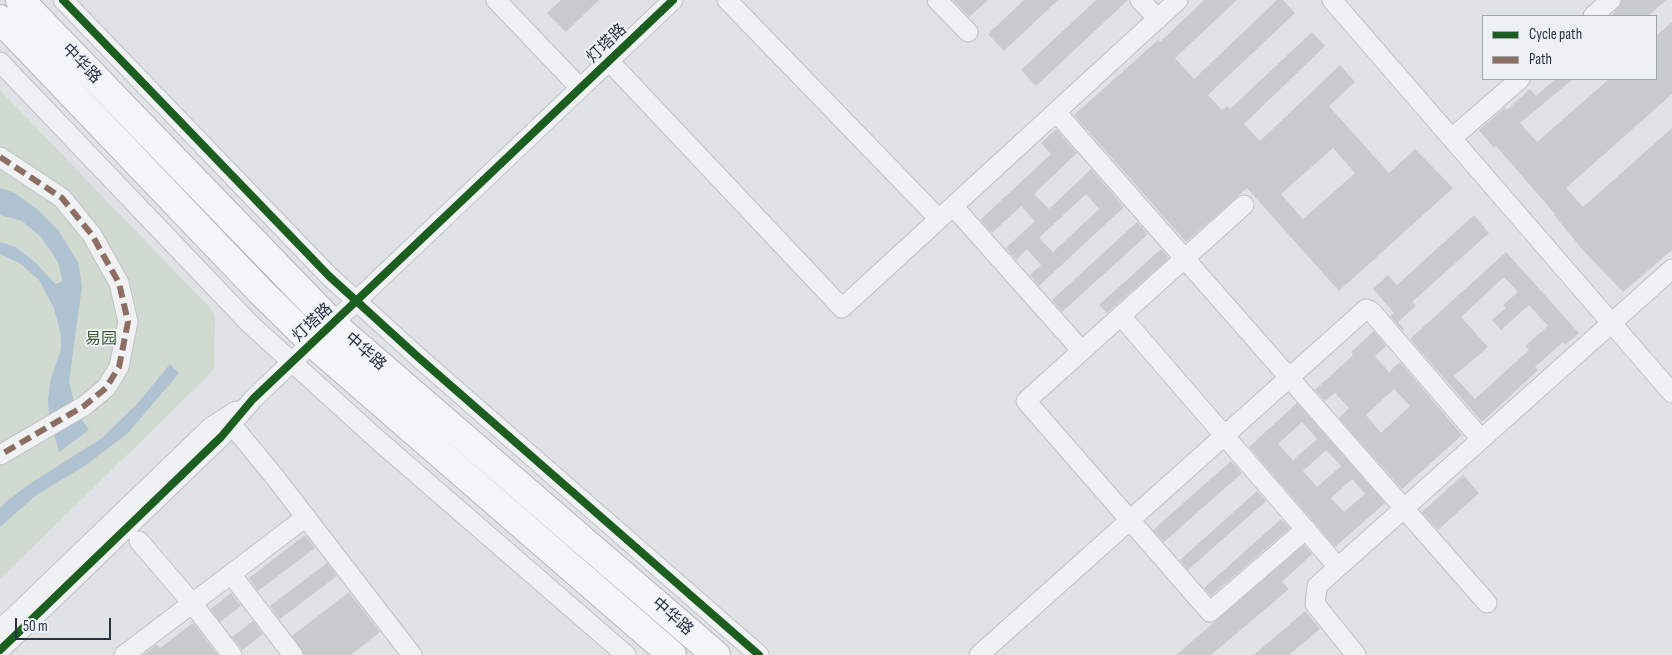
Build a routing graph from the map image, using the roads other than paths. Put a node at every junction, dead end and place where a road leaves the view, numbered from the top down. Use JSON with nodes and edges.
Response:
{"nodes":[{"id":1,"x":20,"y":0,"type":"edge"},
{"id":2,"x":63,"y":0,"type":"edge"},
{"id":3,"x":496,"y":0,"type":"edge"},
{"id":4,"x":673,"y":0,"type":"edge"},
{"id":5,"x":727,"y":0,"type":"edge"},
{"id":6,"x":937,"y":0,"type":"edge"},
{"id":7,"x":1140,"y":0,"type":"edge"},
{"id":8,"x":1178,"y":0,"type":"edge"},
{"id":9,"x":1332,"y":0,"type":"edge"},
{"id":10,"x":1611,"y":0,"type":"edge"},
{"id":11,"x":1593,"y":15,"type":"edge"},
{"id":12,"x":0,"y":19,"type":"edge"},
{"id":13,"x":1158,"y":19,"type":"junction"},
{"id":14,"x":968,"y":32,"type":"dead end"},
{"id":15,"x":609,"y":61,"type":"junction"},
{"id":16,"x":0,"y":62,"type":"edge"},
{"id":17,"x":1519,"y":80,"type":"edge"},
{"id":18,"x":580,"y":88,"type":"junction"},
{"id":19,"x":1056,"y":112,"type":"junction"},
{"id":20,"x":1452,"y":138,"type":"junction"},
{"id":21,"x":0,"y":157,"type":"edge"},
{"id":22,"x":1244,"y":205,"type":"dead end"},
{"id":23,"x":953,"y":206,"type":"junction"},
{"id":24,"x":939,"y":219,"type":"junction"},
{"id":25,"x":1185,"y":259,"type":"junction"},
{"id":26,"x":1672,"y":268,"type":"edge"},
{"id":27,"x":356,"y":301,"type":"junction"},
{"id":28,"x":1121,"y":316,"type":"junction"},
{"id":29,"x":1610,"y":322,"type":"junction"},
{"id":30,"x":333,"y":323,"type":"junction"},
{"id":31,"x":312,"y":342,"type":"junction"},
{"id":32,"x":1082,"y":351,"type":"junction"},
{"id":33,"x":292,"y":362,"type":"junction"},
{"id":34,"x":1290,"y":378,"type":"junction"},
{"id":35,"x":1672,"y":393,"type":"edge"},
{"id":36,"x":253,"y":399,"type":"junction"},
{"id":37,"x":232,"y":424,"type":"junction"},
{"id":38,"x":1224,"y":436,"type":"junction"},
{"id":39,"x":1481,"y":439,"type":"junction"},
{"id":40,"x":0,"y":455,"type":"edge"},
{"id":41,"x":1404,"y":508,"type":"junction"},
{"id":42,"x":306,"y":517,"type":"junction"},
{"id":43,"x":1130,"y":520,"type":"junction"},
{"id":44,"x":1306,"y":529,"type":"junction"},
{"id":45,"x":139,"y":541,"type":"dead end"},
{"id":46,"x":1338,"y":567,"type":"junction"},
{"id":47,"x":231,"y":574,"type":"junction"},
{"id":48,"x":192,"y":603,"type":"junction"},
{"id":49,"x":1488,"y":603,"type":"dead end"},
{"id":50,"x":4,"y":645,"type":"edge"},
{"id":51,"x":124,"y":655,"type":"edge"},
{"id":52,"x":232,"y":655,"type":"edge"},
{"id":53,"x":293,"y":655,"type":"edge"},
{"id":54,"x":412,"y":655,"type":"edge"},
{"id":55,"x":626,"y":655,"type":"edge"},
{"id":56,"x":672,"y":655,"type":"edge"},
{"id":57,"x":716,"y":655,"type":"edge"},
{"id":58,"x":759,"y":655,"type":"edge"},
{"id":59,"x":979,"y":655,"type":"edge"},
{"id":60,"x":1356,"y":655,"type":"edge"}],
"edges":[{"from":1,"to":30,"type":"highway","name":"中华路"},
{"from":2,"to":27,"type":"street"},
{"from":3,"to":18,"type":"street"},
{"from":4,"to":15,"type":"street","name":"灯塔路"},
{"from":5,"to":24,"type":"street"},
{"from":6,"to":14,"type":"street"},
{"from":7,"to":13,"type":"street"},
{"from":8,"to":13,"type":"street"},
{"from":9,"to":20,"type":"street"},
{"from":10,"to":11,"type":"street"},
{"from":12,"to":31,"type":"highway","name":"中华路"},
{"from":13,"to":19,"type":"street"},
{"from":15,"to":18,"type":"street","name":"灯塔路"},
{"from":15,"to":24,"type":"street"},
{"from":16,"to":33,"type":"street"},
{"from":17,"to":20,"type":"street"},
{"from":18,"to":27,"type":"street","name":"灯塔路"},
{"from":19,"to":23,"type":"street"},
{"from":19,"to":25,"type":"street"},
{"from":20,"to":29,"type":"street"},
{"from":21,"to":40,"type":"street"},
{"from":22,"to":25,"type":"street"},
{"from":23,"to":24,"type":"street"},
{"from":23,"to":32,"type":"street"},
{"from":25,"to":28,"type":"street"},
{"from":25,"to":34,"type":"street"},
{"from":26,"to":29,"type":"street"},
{"from":27,"to":30,"type":"street","name":"灯塔路"},
{"from":27,"to":58,"type":"street"},
{"from":28,"to":32,"type":"street"},
{"from":28,"to":38,"type":"street"},
{"from":29,"to":35,"type":"street"},
{"from":29,"to":39,"type":"street"},
{"from":30,"to":31,"type":"street","name":"灯塔路"},
{"from":30,"to":57,"type":"highway","name":"中华路"},
{"from":31,"to":33,"type":"street","name":"灯塔路"},
{"from":31,"to":56,"type":"highway","name":"中华路"},
{"from":32,"to":43,"type":"street"},
{"from":33,"to":36,"type":"street","name":"灯塔路"},
{"from":33,"to":55,"type":"street"},
{"from":34,"to":38,"type":"street"},
{"from":34,"to":39,"type":"street"},
{"from":34,"to":41,"type":"street"},
{"from":36,"to":37,"type":"street","name":"灯塔路"},
{"from":36,"to":50,"type":"street","name":"灯塔路"},
{"from":37,"to":42,"type":"street"},
{"from":37,"to":50,"type":"street","name":"灯塔路"},
{"from":38,"to":43,"type":"street"},
{"from":38,"to":44,"type":"street"},
{"from":39,"to":41,"type":"street"},
{"from":41,"to":46,"type":"street"},
{"from":41,"to":49,"type":"street"},
{"from":42,"to":47,"type":"street"},
{"from":42,"to":54,"type":"street"},
{"from":43,"to":44,"type":"street"},
{"from":43,"to":59,"type":"street"},
{"from":44,"to":46,"type":"street"},
{"from":45,"to":48,"type":"street"},
{"from":46,"to":60,"type":"street"},
{"from":47,"to":48,"type":"street"},
{"from":47,"to":53,"type":"street"},
{"from":48,"to":51,"type":"street"},
{"from":48,"to":52,"type":"street"}]}
